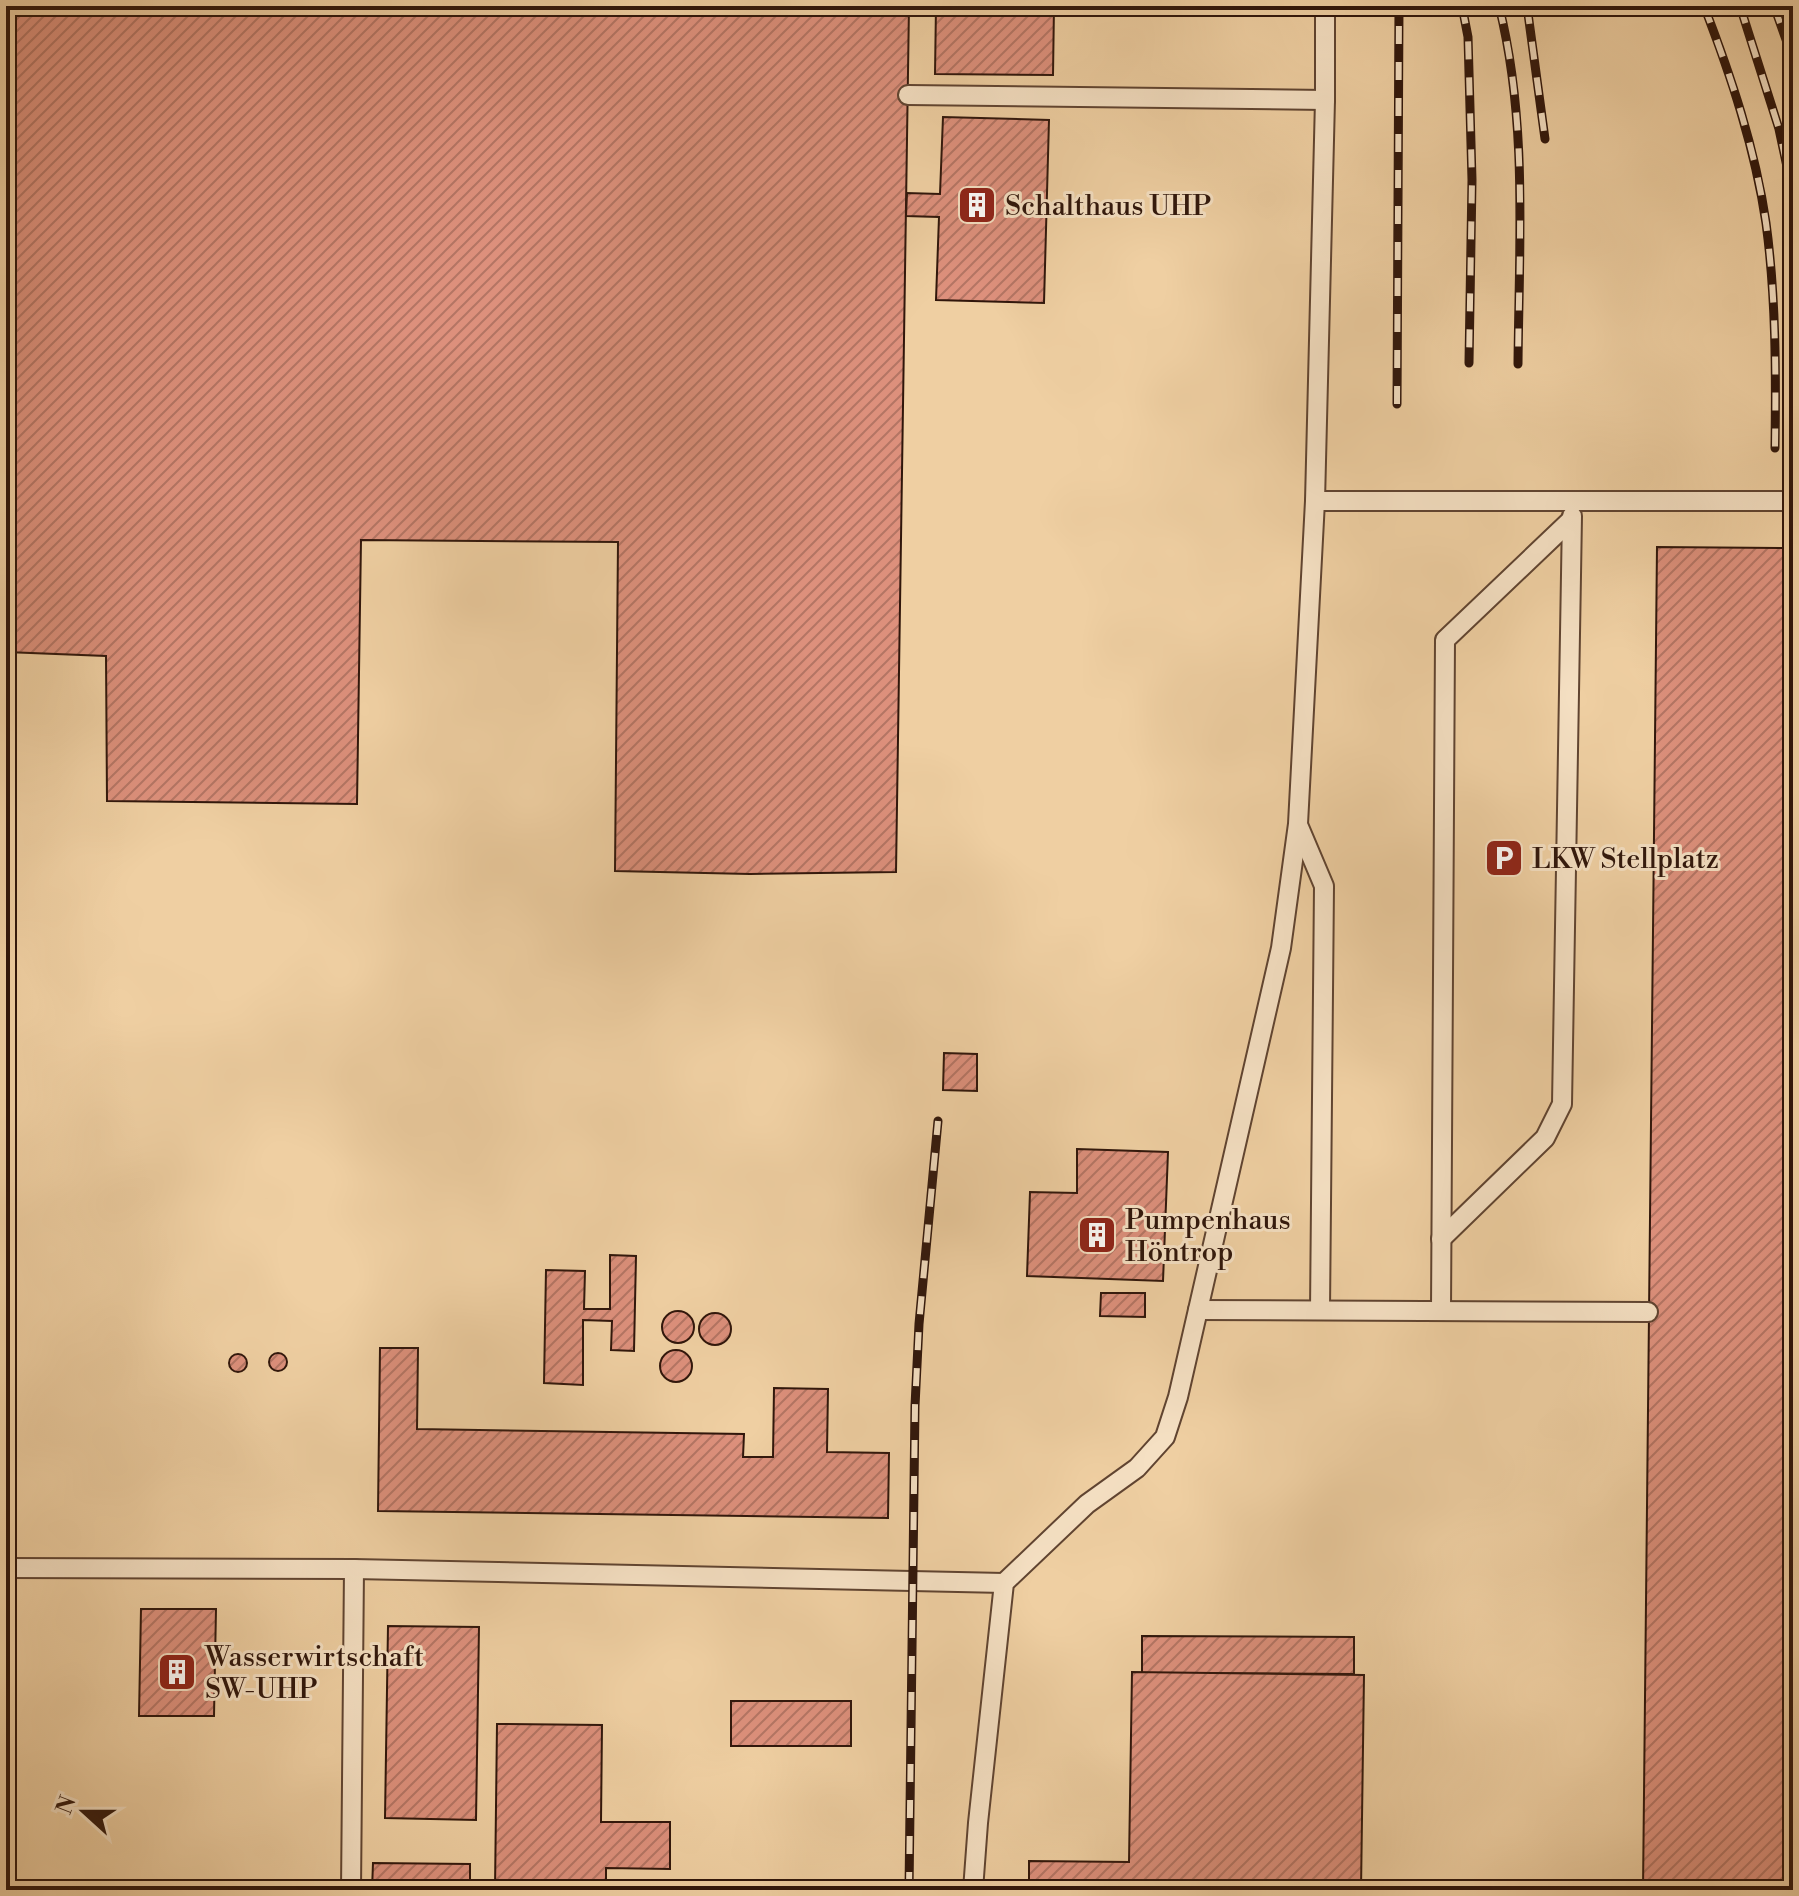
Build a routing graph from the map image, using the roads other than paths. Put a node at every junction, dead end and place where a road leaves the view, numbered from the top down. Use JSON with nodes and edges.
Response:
{"nodes":[{"id":1,"x":1325,"y":6,"type":"edge"},
{"id":2,"x":908,"y":95,"type":"dead end"},
{"id":3,"x":1325,"y":100,"type":"junction"},
{"id":4,"x":1315,"y":501,"type":"junction"},
{"id":5,"x":1793,"y":501,"type":"edge"},
{"id":6,"x":1572,"y":511,"type":"junction"},
{"id":7,"x":1298,"y":824,"type":"junction"},
{"id":8,"x":1441,"y":1239,"type":"junction"},
{"id":9,"x":1198,"y":1310,"type":"junction"},
{"id":10,"x":1320,"y":1310,"type":"junction"},
{"id":11,"x":1441,"y":1310,"type":"junction"},
{"id":12,"x":1648,"y":1312,"type":"dead end"},
{"id":13,"x":6,"y":1568,"type":"edge"},
{"id":14,"x":354,"y":1569,"type":"junction"},
{"id":15,"x":1004,"y":1583,"type":"junction"},
{"id":16,"x":351,"y":1890,"type":"edge"},
{"id":17,"x":973,"y":1890,"type":"edge"}],
"edges":[{"from":1,"to":3,"type":"lane"},
{"from":2,"to":3,"type":"lane"},
{"from":3,"to":4,"type":"lane"},
{"from":4,"to":6,"type":"lane"},
{"from":4,"to":7,"type":"lane"},
{"from":5,"to":6,"type":"lane"},
{"from":6,"to":8,"type":"lane"},
{"from":6,"to":8,"type":"lane"},
{"from":7,"to":9,"type":"lane"},
{"from":7,"to":10,"type":"lane"},
{"from":8,"to":11,"type":"lane"},
{"from":9,"to":10,"type":"lane"},
{"from":9,"to":15,"type":"lane"},
{"from":10,"to":11,"type":"lane"},
{"from":11,"to":12,"type":"lane"},
{"from":13,"to":14,"type":"lane"},
{"from":14,"to":15,"type":"lane"},
{"from":14,"to":16,"type":"lane"},
{"from":15,"to":17,"type":"lane"}]}
